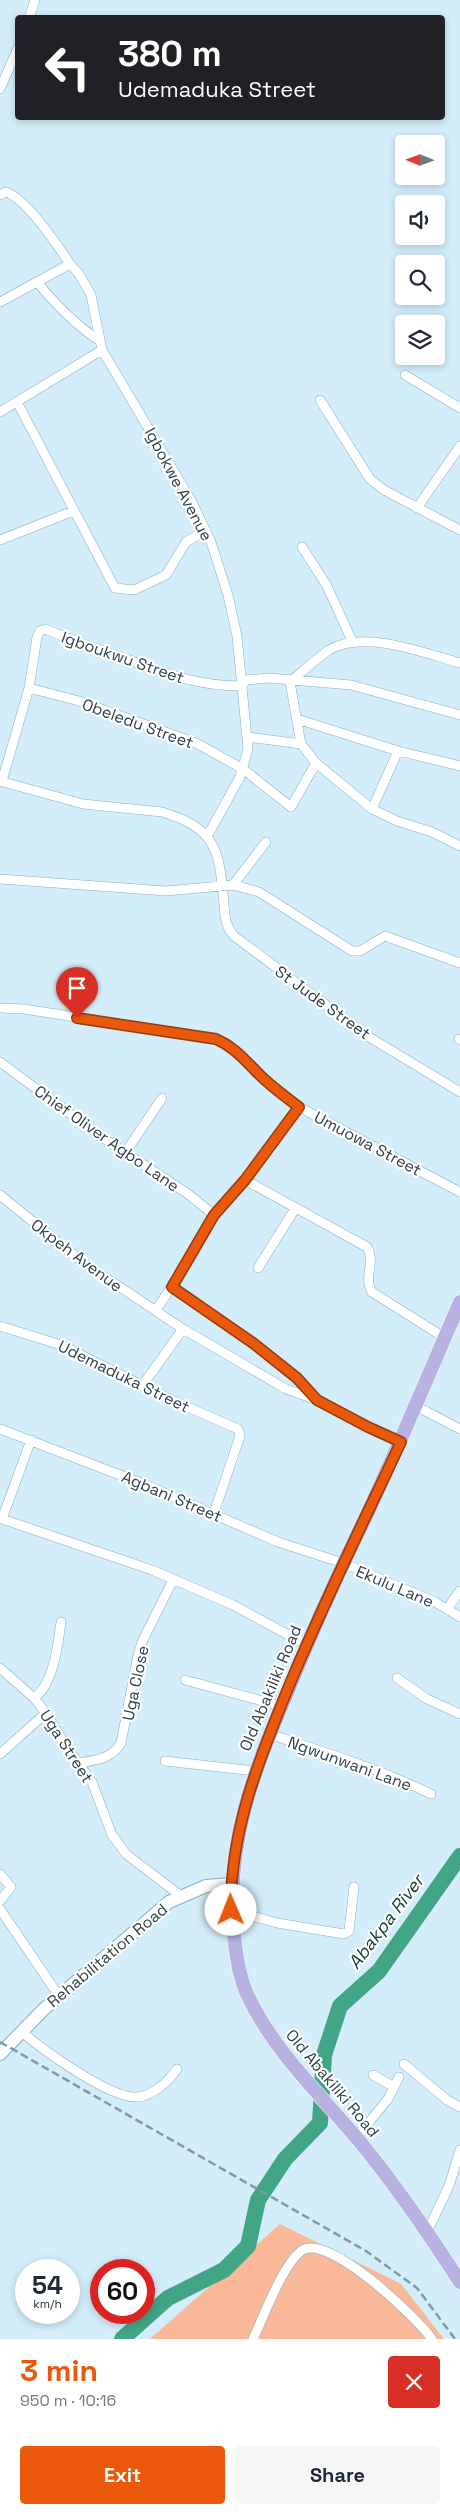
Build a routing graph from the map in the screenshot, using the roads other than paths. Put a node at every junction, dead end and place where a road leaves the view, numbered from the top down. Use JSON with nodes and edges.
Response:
{"nodes":[{"id":1,"x":36,"y":0,"type":"edge"},
{"id":2,"x":30,"y":15,"type":"edge"},
{"id":3,"x":15,"y":55,"type":"edge"},
{"id":4,"x":0,"y":89,"type":"edge"},
{"id":5,"x":0,"y":195,"type":"edge"},
{"id":6,"x":70,"y":264,"type":"junction"},
{"id":7,"x":37,"y":282,"type":"junction"},
{"id":8,"x":0,"y":302,"type":"edge"},
{"id":9,"x":101,"y":346,"type":"junction"},
{"id":10,"x":405,"y":374,"type":"dead end"},
{"id":11,"x":320,"y":400,"type":"dead end"},
{"id":12,"x":17,"y":402,"type":"junction"},
{"id":13,"x":460,"y":408,"type":"edge"},
{"id":14,"x":0,"y":412,"type":"edge"},
{"id":15,"x":460,"y":446,"type":"edge"},
{"id":16,"x":417,"y":508,"type":"junction"},
{"id":17,"x":73,"y":511,"type":"junction"},
{"id":18,"x":460,"y":530,"type":"edge"},
{"id":19,"x":206,"y":531,"type":"junction"},
{"id":20,"x":0,"y":540,"type":"edge"},
{"id":21,"x":302,"y":547,"type":"dead end"},
{"id":22,"x":352,"y":641,"type":"junction"},
{"id":23,"x":460,"y":663,"type":"edge"},
{"id":24,"x":290,"y":682,"type":"junction"},
{"id":25,"x":242,"y":686,"type":"junction"},
{"id":26,"x":29,"y":688,"type":"junction"},
{"id":27,"x":460,"y":715,"type":"edge"},
{"id":28,"x":297,"y":719,"type":"junction"},
{"id":29,"x":248,"y":738,"type":"junction"},
{"id":30,"x":301,"y":744,"type":"junction"},
{"id":31,"x":398,"y":751,"type":"junction"},
{"id":32,"x":316,"y":763,"type":"junction"},
{"id":33,"x":460,"y":766,"type":"edge"},
{"id":34,"x":243,"y":769,"type":"junction"},
{"id":35,"x":1,"y":781,"type":"edge"},
{"id":36,"x":372,"y":809,"type":"junction"},
{"id":37,"x":208,"y":835,"type":"junction"},
{"id":38,"x":266,"y":842,"type":"dead end"},
{"id":39,"x":460,"y":846,"type":"edge"},
{"id":40,"x":0,"y":880,"type":"edge"},
{"id":41,"x":233,"y":885,"type":"junction"},
{"id":42,"x":222,"y":886,"type":"junction"},
{"id":43,"x":460,"y":963,"type":"edge"},
{"id":44,"x":0,"y":1008,"type":"edge"},
{"id":45,"x":0,"y":1062,"type":"edge"},
{"id":46,"x":460,"y":1092,"type":"edge"},
{"id":47,"x":162,"y":1098,"type":"dead end"},
{"id":48,"x":299,"y":1107,"type":"junction"},
{"id":49,"x":125,"y":1153,"type":"junction"},
{"id":50,"x":245,"y":1180,"type":"junction"},
{"id":51,"x":460,"y":1192,"type":"edge"},
{"id":52,"x":0,"y":1195,"type":"edge"},
{"id":53,"x":295,"y":1209,"type":"junction"},
{"id":54,"x":214,"y":1215,"type":"junction"},
{"id":55,"x":258,"y":1268,"type":"dead end"},
{"id":56,"x":172,"y":1287,"type":"junction"},
{"id":57,"x":460,"y":1302,"type":"edge"},
{"id":58,"x":156,"y":1310,"type":"junction"},
{"id":59,"x":0,"y":1326,"type":"edge"},
{"id":60,"x":183,"y":1329,"type":"junction"},
{"id":61,"x":445,"y":1338,"type":"junction"},
{"id":62,"x":142,"y":1386,"type":"junction"},
{"id":63,"x":317,"y":1400,"type":"junction"},
{"id":64,"x":416,"y":1406,"type":"junction"},
{"id":65,"x":0,"y":1429,"type":"edge"},
{"id":66,"x":460,"y":1429,"type":"edge"},
{"id":67,"x":31,"y":1440,"type":"junction"},
{"id":68,"x":401,"y":1442,"type":"junction"},
{"id":69,"x":214,"y":1513,"type":"junction"},
{"id":70,"x":1,"y":1518,"type":"edge"},
{"id":71,"x":343,"y":1563,"type":"junction"},
{"id":72,"x":173,"y":1580,"type":"junction"},
{"id":73,"x":460,"y":1591,"type":"edge"},
{"id":74,"x":447,"y":1609,"type":"junction"},
{"id":75,"x":460,"y":1617,"type":"edge"},
{"id":76,"x":60,"y":1622,"type":"dead end"},
{"id":77,"x":306,"y":1645,"type":"junction"},
{"id":78,"x":0,"y":1668,"type":"edge"},
{"id":79,"x":396,"y":1678,"type":"dead end"},
{"id":80,"x":185,"y":1680,"type":"dead end"},
{"id":81,"x":34,"y":1698,"type":"junction"},
{"id":82,"x":281,"y":1706,"type":"junction"},
{"id":83,"x":46,"y":1713,"type":"junction"},
{"id":84,"x":460,"y":1714,"type":"edge"},
{"id":85,"x":269,"y":1734,"type":"junction"},
{"id":86,"x":0,"y":1754,"type":"edge"},
{"id":87,"x":165,"y":1761,"type":"dead end"},
{"id":88,"x":78,"y":1763,"type":"junction"},
{"id":89,"x":255,"y":1771,"type":"junction"},
{"id":90,"x":431,"y":1794,"type":"dead end"},
{"id":91,"x":0,"y":1874,"type":"edge"},
{"id":92,"x":231,"y":1884,"type":"junction"},
{"id":93,"x":354,"y":1887,"type":"dead end"},
{"id":94,"x":181,"y":1896,"type":"junction"},
{"id":95,"x":0,"y":1901,"type":"edge"},
{"id":96,"x":0,"y":1909,"type":"edge"},
{"id":97,"x":231,"y":1910,"type":"junction"},
{"id":98,"x":59,"y":1996,"type":"junction"},
{"id":99,"x":20,"y":2031,"type":"junction"},
{"id":100,"x":0,"y":2054,"type":"edge"},
{"id":101,"x":404,"y":2064,"type":"dead end"},
{"id":102,"x":177,"y":2068,"type":"dead end"},
{"id":103,"x":373,"y":2076,"type":"dead end"},
{"id":104,"x":400,"y":2077,"type":"dead end"},
{"id":105,"x":394,"y":2087,"type":"junction"},
{"id":106,"x":460,"y":2107,"type":"edge"},
{"id":107,"x":352,"y":2134,"type":"junction"},
{"id":108,"x":460,"y":2150,"type":"edge"},
{"id":109,"x":427,"y":2232,"type":"junction"},
{"id":110,"x":460,"y":2282,"type":"edge"},
{"id":111,"x":254,"y":2339,"type":"edge"},
{"id":112,"x":432,"y":2339,"type":"edge"}],
"edges":[{"from":1,"to":2,"type":"street"},
{"from":3,"to":4,"type":"street"},
{"from":5,"to":6,"type":"street"},
{"from":6,"to":7,"type":"street"},
{"from":6,"to":9,"type":"street"},
{"from":7,"to":8,"type":"street"},
{"from":7,"to":9,"type":"street"},
{"from":9,"to":12,"type":"street"},
{"from":9,"to":19,"type":"street","name":"Igbokwe Avenue"},
{"from":10,"to":13,"type":"street"},
{"from":11,"to":16,"type":"street"},
{"from":12,"to":14,"type":"street"},
{"from":12,"to":17,"type":"street"},
{"from":15,"to":16,"type":"street"},
{"from":16,"to":18,"type":"street"},
{"from":17,"to":19,"type":"street"},
{"from":17,"to":20,"type":"street"},
{"from":19,"to":25,"type":"street","name":"Igbokwe Avenue"},
{"from":21,"to":22,"type":"street"},
{"from":22,"to":23,"type":"street"},
{"from":22,"to":24,"type":"street"},
{"from":24,"to":25,"type":"street","name":"Igboukwu Street"},
{"from":24,"to":27,"type":"street"},
{"from":24,"to":28,"type":"street"},
{"from":25,"to":26,"type":"street","name":"Igboukwu Street"},
{"from":25,"to":29,"type":"street","name":"Igbokwe Avenue"},
{"from":26,"to":34,"type":"street","name":"Obeledu Street"},
{"from":26,"to":35,"type":"street"},
{"from":28,"to":30,"type":"street"},
{"from":28,"to":31,"type":"street"},
{"from":29,"to":30,"type":"street"},
{"from":29,"to":34,"type":"street","name":"Igbokwe Avenue"},
{"from":30,"to":32,"type":"street"},
{"from":31,"to":33,"type":"street"},
{"from":31,"to":36,"type":"street"},
{"from":32,"to":34,"type":"street","name":"Obeledu Street"},
{"from":32,"to":36,"type":"street"},
{"from":34,"to":37,"type":"street","name":"Igbokwe Avenue"},
{"from":35,"to":37,"type":"street"},
{"from":36,"to":39,"type":"street"},
{"from":37,"to":42,"type":"street","name":"St Jude Street"},
{"from":38,"to":41,"type":"street"},
{"from":40,"to":42,"type":"street"},
{"from":41,"to":42,"type":"street"},
{"from":41,"to":43,"type":"street"},
{"from":42,"to":46,"type":"street","name":"St Jude Street"},
{"from":44,"to":48,"type":"street","name":"Umuowa Street"},
{"from":45,"to":49,"type":"street","name":"Chief Oliver Agbo Lane"},
{"from":47,"to":49,"type":"street"},
{"from":48,"to":50,"type":"street"},
{"from":48,"to":51,"type":"street","name":"Umuowa Street"},
{"from":49,"to":54,"type":"street","name":"Chief Oliver Agbo Lane"},
{"from":50,"to":53,"type":"street"},
{"from":50,"to":54,"type":"street"},
{"from":52,"to":58,"type":"street","name":"Okpeh Avenue"},
{"from":53,"to":55,"type":"street"},
{"from":53,"to":61,"type":"street"},
{"from":54,"to":56,"type":"street"},
{"from":56,"to":58,"type":"street"},
{"from":56,"to":63,"type":"street"},
{"from":57,"to":61,"type":"main road","name":"Old Abakiliki Road"},
{"from":58,"to":60,"type":"street"},
{"from":59,"to":62,"type":"street","name":"Udemaduka Street"},
{"from":60,"to":62,"type":"street"},
{"from":60,"to":63,"type":"street"},
{"from":61,"to":64,"type":"main road","name":"Old Abakiliki Road"},
{"from":62,"to":69,"type":"street","name":"Udemaduka Street"},
{"from":63,"to":68,"type":"street"},
{"from":64,"to":66,"type":"street"},
{"from":64,"to":68,"type":"main road","name":"Old Abakiliki Road"},
{"from":65,"to":67,"type":"street","name":"Agbani Street"},
{"from":67,"to":69,"type":"street","name":"Agbani Street"},
{"from":67,"to":70,"type":"street"},
{"from":68,"to":71,"type":"main road","name":"Old Abakiliki Road"},
{"from":69,"to":71,"type":"street","name":"Agbani Street"},
{"from":70,"to":72,"type":"street"},
{"from":71,"to":74,"type":"street","name":"Ekulu Lane"},
{"from":71,"to":77,"type":"main road","name":"Old Abakiliki Road"},
{"from":72,"to":77,"type":"street"},
{"from":72,"to":88,"type":"street","name":"Uga Close"},
{"from":73,"to":74,"type":"street","name":"Ekulu Lane"},
{"from":74,"to":75,"type":"street","name":"Ekulu Lane"},
{"from":76,"to":81,"type":"street"},
{"from":77,"to":82,"type":"main road","name":"Old Abakiliki Road"},
{"from":78,"to":81,"type":"street","name":"Uga Street"},
{"from":79,"to":84,"type":"street"},
{"from":80,"to":82,"type":"street"},
{"from":81,"to":83,"type":"street","name":"Uga Street"},
{"from":82,"to":85,"type":"main road","name":"Old Abakiliki Road"},
{"from":83,"to":86,"type":"street"},
{"from":83,"to":88,"type":"street","name":"Uga Street"},
{"from":85,"to":89,"type":"main road","name":"Old Abakiliki Road"},
{"from":85,"to":90,"type":"street","name":"Ngwunwani Lane"},
{"from":87,"to":89,"type":"street"},
{"from":88,"to":94,"type":"street","name":"Uga Street"},
{"from":89,"to":92,"type":"main road","name":"Old Abakiliki Road"},
{"from":91,"to":95,"type":"street"},
{"from":92,"to":94,"type":"main road","name":"Rehabilitation Road"},
{"from":92,"to":97,"type":"main road","name":"Old Abakiliki Road"},
{"from":93,"to":97,"type":"street"},
{"from":94,"to":98,"type":"main road","name":"Rehabilitation Road"},
{"from":96,"to":98,"type":"street"},
{"from":97,"to":107,"type":"main road","name":"Old Abakiliki Road"},
{"from":98,"to":99,"type":"main road","name":"Rehabilitation Road"},
{"from":99,"to":100,"type":"main road","name":"Rehabilitation Road"},
{"from":99,"to":102,"type":"street"},
{"from":101,"to":106,"type":"street"},
{"from":103,"to":105,"type":"street"},
{"from":104,"to":105,"type":"street"},
{"from":105,"to":107,"type":"street"},
{"from":107,"to":109,"type":"main road","name":"Old Abakiliki Road"},
{"from":108,"to":109,"type":"street"},
{"from":109,"to":110,"type":"main road","name":"Old Abakiliki Road"},
{"from":111,"to":112,"type":"street"}]}
